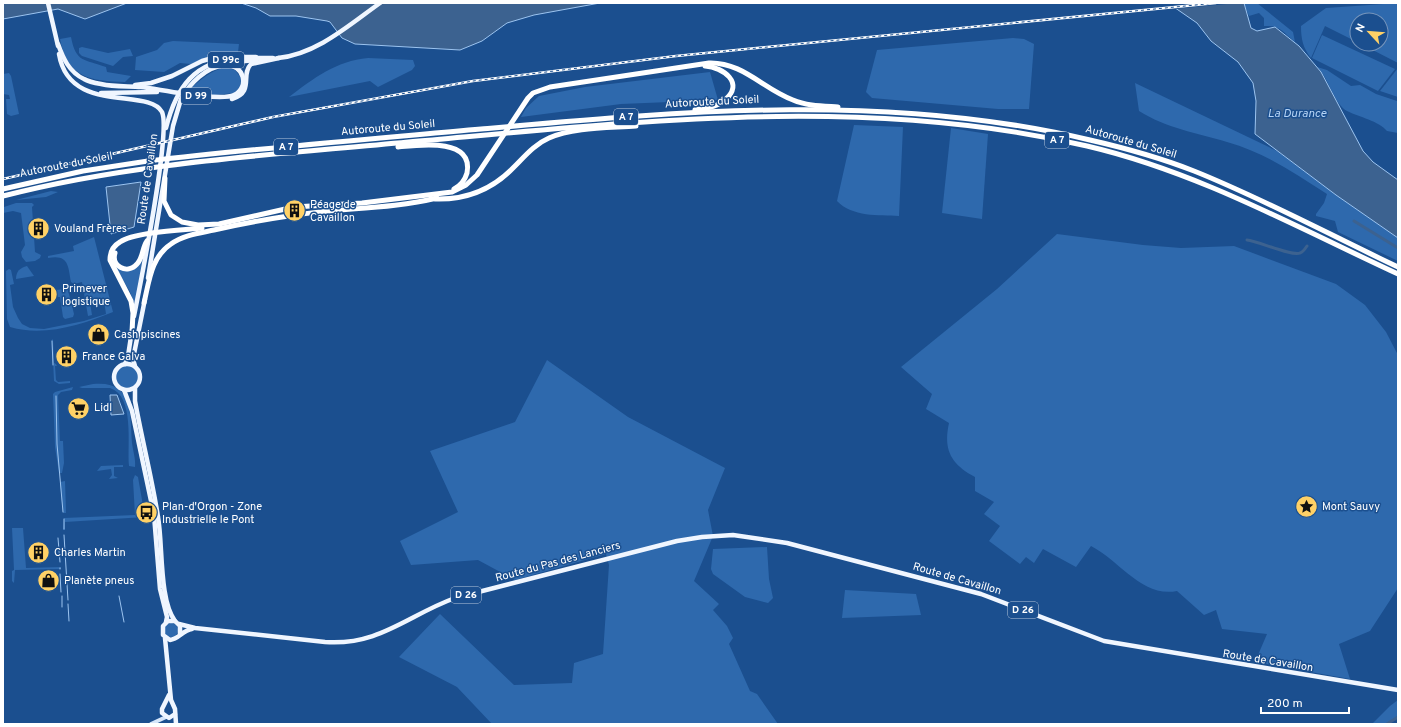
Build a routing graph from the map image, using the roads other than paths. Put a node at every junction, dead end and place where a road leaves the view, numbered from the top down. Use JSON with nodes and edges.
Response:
{"nodes":[{"id":1,"x":48,"y":3,"type":"edge"},
{"id":2,"x":380,"y":3,"type":"edge"},
{"id":3,"x":58,"y":44,"type":"junction"},
{"id":4,"x":272,"y":58,"type":"junction"},
{"id":5,"x":279,"y":58,"type":"junction"},
{"id":6,"x":206,"y":72,"type":"junction"},
{"id":7,"x":126,"y":86,"type":"junction"},
{"id":8,"x":87,"y":90,"type":"junction"},
{"id":9,"x":875,"y":111,"type":"junction"},
{"id":10,"x":681,"y":113,"type":"junction"},
{"id":11,"x":516,"y":115,"type":"junction"},
{"id":12,"x":691,"y":120,"type":"junction"},
{"id":13,"x":165,"y":128,"type":"junction"},
{"id":14,"x":498,"y":144,"type":"junction"},
{"id":15,"x":357,"y":147,"type":"junction"},
{"id":16,"x":165,"y":178,"type":"junction"},
{"id":17,"x":3,"y":189,"type":"edge"},
{"id":18,"x":3,"y":196,"type":"edge"},
{"id":19,"x":426,"y":196,"type":"junction"},
{"id":20,"x":435,"y":199,"type":"junction"},
{"id":21,"x":153,"y":226,"type":"junction"},
{"id":22,"x":221,"y":226,"type":"junction"},
{"id":23,"x":146,"y":243,"type":"junction"},
{"id":24,"x":1398,"y":267,"type":"edge"},
{"id":25,"x":1398,"y":274,"type":"edge"},
{"id":26,"x":144,"y":303,"type":"junction"},
{"id":27,"x":132,"y":332,"type":"junction"},
{"id":28,"x":125,"y":364,"type":"junction"},
{"id":29,"x":135,"y":366,"type":"junction"},
{"id":30,"x":135,"y":388,"type":"junction"},
{"id":31,"x":124,"y":390,"type":"junction"},
{"id":32,"x":649,"y":547,"type":"joint"},
{"id":33,"x":166,"y":622,"type":"junction"},
{"id":34,"x":177,"y":623,"type":"junction"},
{"id":35,"x":195,"y":628,"type":"junction"},
{"id":36,"x":180,"y":634,"type":"junction"},
{"id":37,"x":165,"y":638,"type":"junction"},
{"id":38,"x":172,"y":640,"type":"junction"},
{"id":39,"x":168,"y":652,"type":"junction"},
{"id":40,"x":170,"y":690,"type":"junction"},
{"id":41,"x":1398,"y":690,"type":"edge"},
{"id":42,"x":165,"y":705,"type":"junction"},
{"id":43,"x":172,"y":705,"type":"junction"},
{"id":44,"x":162,"y":712,"type":"junction"},
{"id":45,"x":175,"y":713,"type":"junction"},
{"id":46,"x":167,"y":718,"type":"junction"},
{"id":47,"x":151,"y":724,"type":"edge"},
{"id":48,"x":175,"y":724,"type":"edge"}],
"edges":[{"from":1,"to":3,"type":"main road","number":"D 99"},
{"from":2,"to":5,"type":"main road","number":"D 99c"},
{"from":3,"to":7,"type":"main road","name":"Route de Cavaillon"},
{"from":3,"to":8,"type":"main road","name":"Route de Cavaillon","number":"D 99"},
{"from":4,"to":5,"type":"main road","number":"D 99c"},
{"from":4,"to":7,"type":"main road"},
{"from":4,"to":13,"type":"main road","number":"D 99c"},
{"from":5,"to":6,"type":"main road","number":"D 99c"},
{"from":5,"to":8,"type":"main road","number":"D 99"},
{"from":6,"to":7,"type":"main road","name":"Route de Cavaillon","number":"D 99"},
{"from":6,"to":16,"type":"main road","name":"Route de Cavaillon"},
{"from":8,"to":13,"type":"main road","name":"Route de Cavaillon","number":"D 99"},
{"from":9,"to":10,"type":"highway","name":"Autoroute du Soleil","number":"A 7"},
{"from":9,"to":11,"type":"highway"},
{"from":9,"to":24,"type":"highway","name":"Autoroute du Soleil","number":"A 7"},
{"from":10,"to":11,"type":"highway"},
{"from":10,"to":17,"type":"highway","name":"Autoroute du Soleil","number":"A 7"},
{"from":11,"to":14,"type":"highway"},
{"from":12,"to":15,"type":"highway","name":"Autoroute du Soleil","number":"A 7"},
{"from":12,"to":20,"type":"highway"},
{"from":12,"to":25,"type":"highway","name":"Autoroute du Soleil","number":"A 7"},
{"from":13,"to":21,"type":"main road","name":"Route de Cavaillon","number":"D 99"},
{"from":14,"to":19,"type":"highway"},
{"from":14,"to":20,"type":"highway"},
{"from":15,"to":18,"type":"highway","name":"Autoroute du Soleil","number":"A 7"},
{"from":15,"to":19,"type":"highway"},
{"from":16,"to":21,"type":"main road","name":"Route de Cavaillon"},
{"from":16,"to":22,"type":"highway"},
{"from":19,"to":22,"type":"highway"},
{"from":20,"to":22,"type":"highway"},
{"from":21,"to":23,"type":"main road","name":"Route de Cavaillon","number":"D 99"},
{"from":21,"to":26,"type":"main road","name":"Route de Cavaillon"},
{"from":22,"to":23,"type":"highway"},
{"from":22,"to":26,"type":"highway"},
{"from":22,"to":27,"type":"highway"},
{"from":23,"to":27,"type":"main road","name":"Route de Cavaillon","number":"D 99"},
{"from":26,"to":29,"type":"main road","name":"Route de Cavaillon"},
{"from":27,"to":28,"type":"main road","name":"Route de Cavaillon","number":"D 99"},
{"from":28,"to":29,"type":"main road"},
{"from":28,"to":31,"type":"main road"},
{"from":29,"to":30,"type":"main road"},
{"from":30,"to":31,"type":"main road"},
{"from":30,"to":34,"type":"main road"},
{"from":31,"to":33,"type":"main road"},
{"from":32,"to":35,"type":"main road","name":"Route du Pas des Lanciers","number":"D 26"},
{"from":32,"to":41,"type":"main road","name":"Route de Cavaillon","number":"D 26"},
{"from":33,"to":34,"type":"main road"},
{"from":33,"to":37,"type":"main road"},
{"from":34,"to":35,"type":"main road","name":"Route du Pas des Lanciers","number":"D 26"},
{"from":34,"to":36,"type":"main road"},
{"from":35,"to":36,"type":"main road","name":"Route du Pas des Lanciers","number":"D 26"},
{"from":36,"to":38,"type":"main road"},
{"from":37,"to":38,"type":"main road"},
{"from":37,"to":39,"type":"main road"},
{"from":38,"to":39,"type":"main road"},
{"from":39,"to":40,"type":"main road"},
{"from":40,"to":42,"type":"main road"},
{"from":40,"to":43,"type":"main road"},
{"from":42,"to":43,"type":"main road"},
{"from":42,"to":44,"type":"main road"},
{"from":43,"to":45,"type":"main road"},
{"from":44,"to":46,"type":"main road"},
{"from":44,"to":47,"type":"main road"},
{"from":45,"to":46,"type":"main road"},
{"from":45,"to":48,"type":"main road"},
{"from":46,"to":47,"type":"main road"},
{"from":46,"to":48,"type":"main road"}]}
